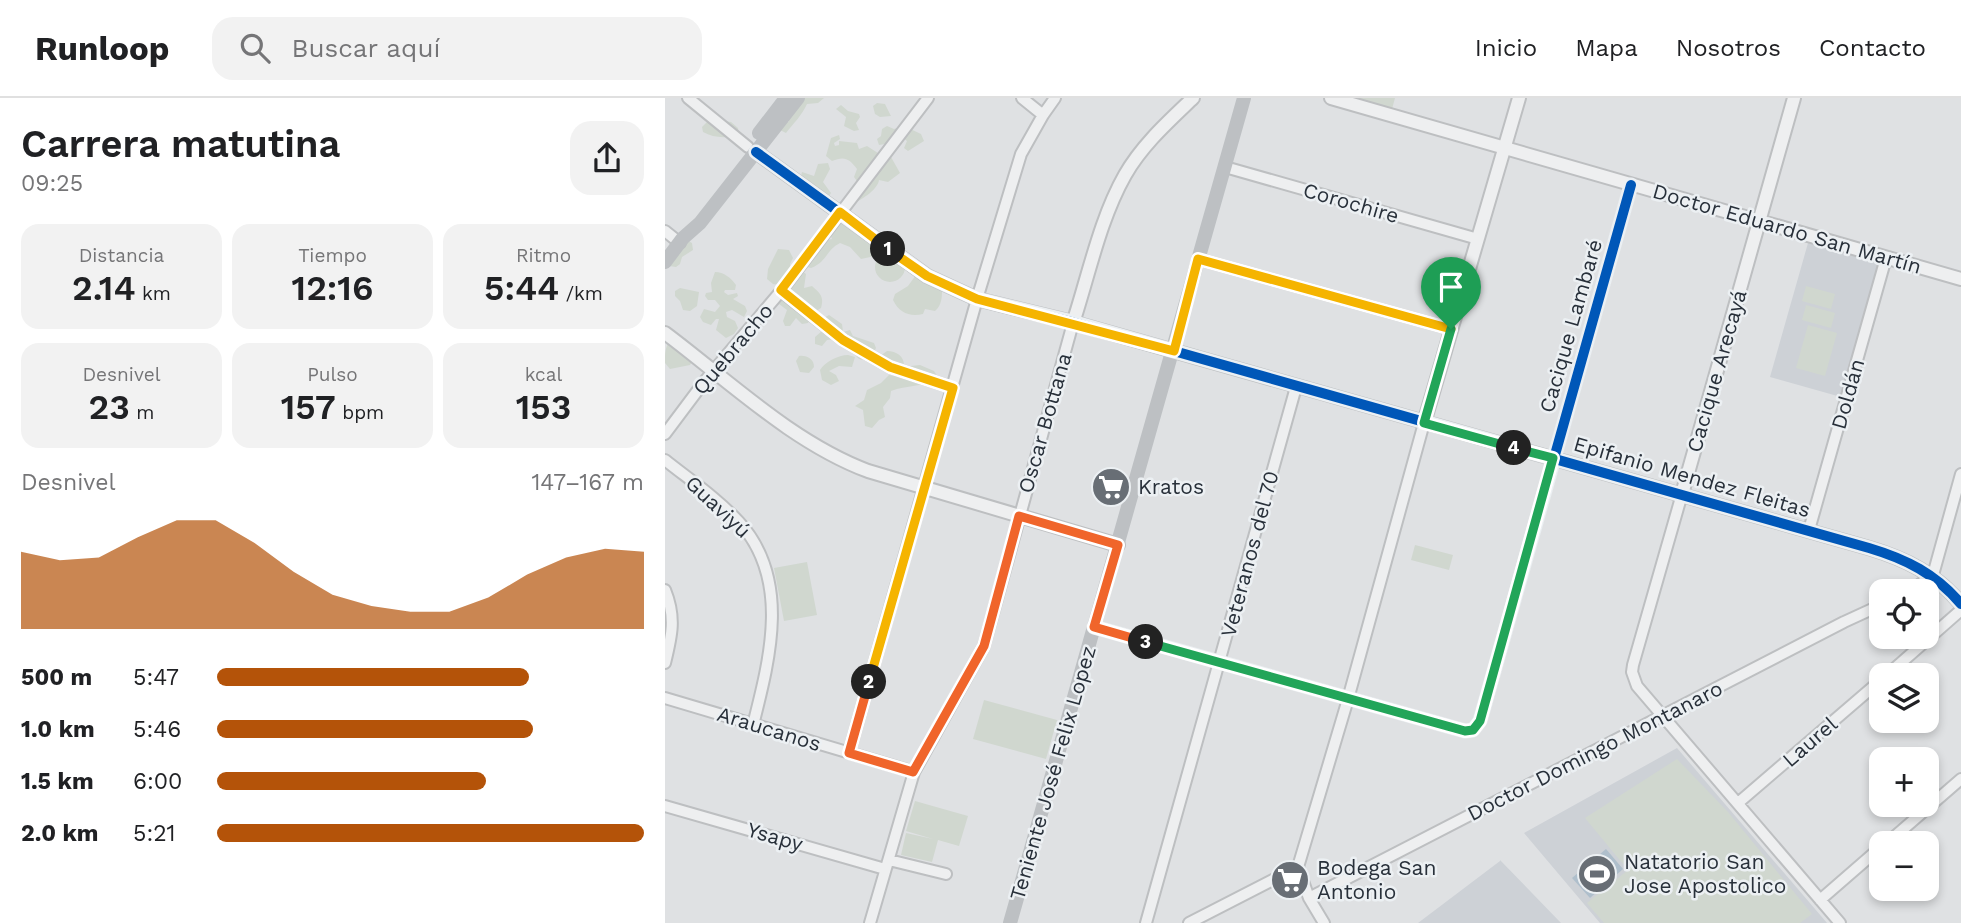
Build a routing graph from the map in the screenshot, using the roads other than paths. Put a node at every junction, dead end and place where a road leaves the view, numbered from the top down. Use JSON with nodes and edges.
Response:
{"nodes":[{"id":1,"x":688,"y":98,"type":"edge"},
{"id":2,"x":786,"y":98,"type":"edge"},
{"id":3,"x":798,"y":98,"type":"edge"},
{"id":4,"x":928,"y":98,"type":"edge"},
{"id":5,"x":1022,"y":98,"type":"edge"},
{"id":6,"x":1055,"y":98,"type":"edge"},
{"id":7,"x":1193,"y":98,"type":"edge"},
{"id":8,"x":1244,"y":98,"type":"edge"},
{"id":9,"x":1331,"y":98,"type":"edge"},
{"id":10,"x":1519,"y":98,"type":"edge"},
{"id":11,"x":1794,"y":98,"type":"edge"},
{"id":12,"x":1043,"y":115,"type":"junction"},
{"id":13,"x":1505,"y":148,"type":"junction"},
{"id":14,"x":752,"y":150,"type":"junction"},
{"id":15,"x":1225,"y":167,"type":"junction"},
{"id":16,"x":1631,"y":184,"type":"junction"},
{"id":17,"x":840,"y":212,"type":"junction"},
{"id":18,"x":1759,"y":221,"type":"junction"},
{"id":19,"x":665,"y":231,"type":"edge"},
{"id":20,"x":1478,"y":239,"type":"junction"},
{"id":21,"x":681,"y":240,"type":"junction"},
{"id":22,"x":1886,"y":258,"type":"junction"},
{"id":23,"x":1198,"y":259,"type":"junction"},
{"id":24,"x":665,"y":262,"type":"edge"},
{"id":25,"x":1961,"y":279,"type":"edge"},
{"id":26,"x":781,"y":290,"type":"junction"},
{"id":27,"x":977,"y":299,"type":"junction"},
{"id":28,"x":1073,"y":323,"type":"junction"},
{"id":29,"x":1451,"y":329,"type":"junction"},
{"id":30,"x":665,"y":333,"type":"edge"},
{"id":31,"x":1174,"y":351,"type":"junction"},
{"id":32,"x":714,"y":370,"type":"junction"},
{"id":33,"x":1296,"y":387,"type":"junction"},
{"id":34,"x":953,"y":388,"type":"junction"},
{"id":35,"x":1424,"y":423,"type":"junction"},
{"id":36,"x":665,"y":434,"type":"edge"},
{"id":37,"x":1553,"y":458,"type":"junction"},
{"id":38,"x":665,"y":460,"type":"edge"},
{"id":39,"x":1961,"y":474,"type":"edge"},
{"id":40,"x":925,"y":488,"type":"junction"},
{"id":41,"x":1682,"y":494,"type":"junction"},
{"id":42,"x":1019,"y":516,"type":"junction"},
{"id":43,"x":1809,"y":530,"type":"junction"},
{"id":44,"x":1118,"y":545,"type":"junction"},
{"id":45,"x":1933,"y":575,"type":"junction"},
{"id":46,"x":1927,"y":579,"type":"edge"},
{"id":47,"x":1956,"y":588,"type":"edge"},
{"id":48,"x":665,"y":590,"type":"edge"},
{"id":49,"x":1961,"y":604,"type":"edge"},
{"id":50,"x":1961,"y":610,"type":"edge"},
{"id":51,"x":1869,"y":611,"type":"edge"},
{"id":52,"x":1094,"y":627,"type":"junction"},
{"id":53,"x":665,"y":663,"type":"edge"},
{"id":54,"x":1901,"y":663,"type":"edge"},
{"id":55,"x":1219,"y":664,"type":"junction"},
{"id":56,"x":1869,"y":690,"type":"edge"},
{"id":57,"x":665,"y":698,"type":"edge"},
{"id":58,"x":1348,"y":699,"type":"junction"},
{"id":59,"x":1663,"y":716,"type":"junction"},
{"id":60,"x":753,"y":725,"type":"junction"},
{"id":61,"x":849,"y":753,"type":"junction"},
{"id":62,"x":913,"y":772,"type":"junction"},
{"id":63,"x":1961,"y":779,"type":"edge"},
{"id":64,"x":1738,"y":803,"type":"junction"},
{"id":65,"x":665,"y":806,"type":"edge"},
{"id":66,"x":1901,"y":831,"type":"edge"},
{"id":67,"x":1869,"y":857,"type":"edge"},
{"id":68,"x":887,"y":864,"type":"junction"},
{"id":69,"x":1298,"y":867,"type":"junction"},
{"id":70,"x":946,"y":874,"type":"dead end"},
{"id":71,"x":1309,"y":898,"type":"junction"},
{"id":72,"x":1820,"y":900,"type":"junction"},
{"id":73,"x":870,"y":923,"type":"edge"},
{"id":74,"x":1010,"y":923,"type":"edge"},
{"id":75,"x":1146,"y":923,"type":"edge"},
{"id":76,"x":1189,"y":923,"type":"edge"},
{"id":77,"x":1324,"y":923,"type":"edge"},
{"id":78,"x":1840,"y":923,"type":"edge"}],
"edges":[{"from":1,"to":14,"type":"street","name":"Epifanio Mendez Fleitas"},
{"from":2,"to":14,"type":"main road"},
{"from":3,"to":14,"type":"main road"},
{"from":4,"to":17,"type":"street","name":"Quebracho"},
{"from":5,"to":12,"type":"street"},
{"from":6,"to":12,"type":"street"},
{"from":7,"to":28,"type":"street","name":"Oscar Bottana"},
{"from":8,"to":15,"type":"main road","name":"Teniente José Felix Lopez"},
{"from":9,"to":13,"type":"street","name":"Doctor Eduardo San Martín"},
{"from":10,"to":13,"type":"street"},
{"from":11,"to":18,"type":"street","name":"Cacique Arecayá"},
{"from":12,"to":27,"type":"street"},
{"from":13,"to":16,"type":"street","name":"Doctor Eduardo San Martín"},
{"from":13,"to":20,"type":"street"},
{"from":14,"to":17,"type":"street","name":"Epifanio Mendez Fleitas"},
{"from":14,"to":21,"type":"main road"},
{"from":15,"to":20,"type":"street","name":"Corochire"},
{"from":15,"to":23,"type":"main road","name":"Teniente José Felix Lopez"},
{"from":16,"to":18,"type":"street","name":"Doctor Eduardo San Martín"},
{"from":16,"to":37,"type":"street","name":"Cacique Lambaré"},
{"from":17,"to":26,"type":"street","name":"Quebracho"},
{"from":17,"to":27,"type":"street","name":"Epifanio Mendez Fleitas"},
{"from":18,"to":22,"type":"street","name":"Doctor Eduardo San Martín"},
{"from":18,"to":41,"type":"street","name":"Cacique Arecayá"},
{"from":19,"to":21,"type":"street"},
{"from":20,"to":29,"type":"street"},
{"from":21,"to":24,"type":"main road"},
{"from":22,"to":25,"type":"street","name":"Doctor Eduardo San Martín"},
{"from":22,"to":43,"type":"street","name":"Doldán"},
{"from":23,"to":29,"type":"street"},
{"from":23,"to":31,"type":"main road","name":"Teniente José Felix Lopez"},
{"from":26,"to":32,"type":"street","name":"Quebracho"},
{"from":26,"to":34,"type":"street"},
{"from":27,"to":28,"type":"street","name":"Epifanio Mendez Fleitas"},
{"from":27,"to":34,"type":"street"},
{"from":28,"to":31,"type":"street","name":"Epifanio Mendez Fleitas"},
{"from":28,"to":42,"type":"street","name":"Oscar Bottana"},
{"from":29,"to":35,"type":"street"},
{"from":30,"to":32,"type":"street"},
{"from":31,"to":33,"type":"street","name":"Epifanio Mendez Fleitas"},
{"from":31,"to":44,"type":"main road","name":"Teniente José Felix Lopez"},
{"from":32,"to":36,"type":"street","name":"Quebracho"},
{"from":32,"to":40,"type":"street"},
{"from":33,"to":35,"type":"street","name":"Epifanio Mendez Fleitas"},
{"from":33,"to":55,"type":"street","name":"Veteranos del 70"},
{"from":34,"to":40,"type":"street"},
{"from":35,"to":37,"type":"street","name":"Epifanio Mendez Fleitas"},
{"from":35,"to":58,"type":"street"},
{"from":37,"to":41,"type":"street","name":"Epifanio Mendez Fleitas"},
{"from":37,"to":58,"type":"street","name":"Cacique Lambaré"},
{"from":38,"to":60,"type":"street","name":"Guaviyú"},
{"from":39,"to":45,"type":"street"},
{"from":40,"to":42,"type":"street"},
{"from":40,"to":61,"type":"street"},
{"from":41,"to":43,"type":"street","name":"Epifanio Mendez Fleitas"},
{"from":41,"to":59,"type":"street","name":"Cacique Arecayá"},
{"from":42,"to":44,"type":"street"},
{"from":42,"to":62,"type":"street","name":"Oscar Bottana"},
{"from":43,"to":45,"type":"street","name":"Epifanio Mendez Fleitas"},
{"from":44,"to":52,"type":"main road","name":"Teniente José Felix Lopez"},
{"from":45,"to":46,"type":"street"},
{"from":45,"to":47,"type":"street","name":"Epifanio Mendez Fleitas"},
{"from":47,"to":49,"type":"street","name":"Epifanio Mendez Fleitas"},
{"from":48,"to":53,"type":"street"},
{"from":50,"to":54,"type":"street"},
{"from":51,"to":59,"type":"street","name":"Doctor Domingo Montanaro"},
{"from":52,"to":55,"type":"street"},
{"from":52,"to":74,"type":"main road","name":"Teniente José Felix Lopez"},
{"from":55,"to":58,"type":"street"},
{"from":55,"to":75,"type":"street","name":"Veteranos del 70"},
{"from":56,"to":64,"type":"street","name":"Laurel"},
{"from":57,"to":60,"type":"street","name":"Araucanos"},
{"from":58,"to":69,"type":"street"},
{"from":59,"to":64,"type":"street"},
{"from":59,"to":71,"type":"street","name":"Doctor Domingo Montanaro"},
{"from":60,"to":61,"type":"street","name":"Araucanos"},
{"from":61,"to":62,"type":"street","name":"Araucanos"},
{"from":62,"to":68,"type":"street","name":"Oscar Bottana"},
{"from":63,"to":66,"type":"street"},
{"from":64,"to":72,"type":"street"},
{"from":65,"to":68,"type":"street","name":"Ysapy"},
{"from":67,"to":72,"type":"street"},
{"from":68,"to":70,"type":"street","name":"Ysapy"},
{"from":68,"to":73,"type":"street","name":"Oscar Bottana"},
{"from":69,"to":71,"type":"street"},
{"from":69,"to":76,"type":"street"},
{"from":71,"to":77,"type":"street"},
{"from":72,"to":78,"type":"street"}]}
